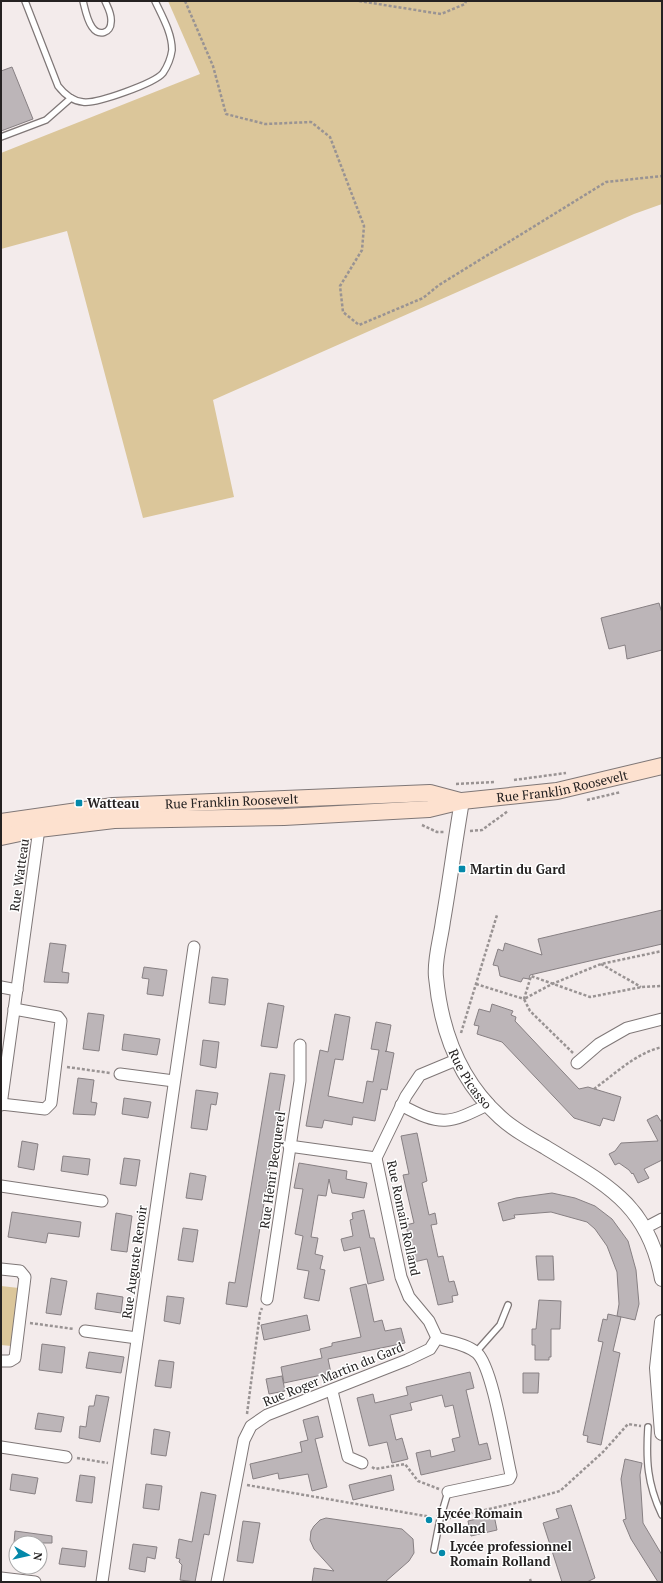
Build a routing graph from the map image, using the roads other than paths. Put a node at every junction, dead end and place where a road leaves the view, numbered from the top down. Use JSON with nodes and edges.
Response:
{"nodes":[{"id":1,"x":26,"y":1,"type":"edge"},
{"id":2,"x":83,"y":1,"type":"edge"},
{"id":3,"x":105,"y":1,"type":"edge"},
{"id":4,"x":155,"y":1,"type":"edge"},
{"id":5,"x":71,"y":98,"type":"junction"},
{"id":6,"x":1,"y":137,"type":"edge"},
{"id":7,"x":662,"y":766,"type":"edge"},
{"id":8,"x":462,"y":801,"type":"junction"},
{"id":9,"x":1,"y":822,"type":"edge"},
{"id":10,"x":38,"y":822,"type":"junction"},
{"id":11,"x":1,"y":837,"type":"edge"},
{"id":12,"x":194,"y":947,"type":"dead end"},
{"id":13,"x":1,"y":988,"type":"edge"},
{"id":14,"x":17,"y":990,"type":"junction"},
{"id":15,"x":14,"y":1010,"type":"junction"},
{"id":16,"x":662,"y":1019,"type":"edge"},
{"id":17,"x":300,"y":1045,"type":"dead end"},
{"id":18,"x":455,"y":1057,"type":"junction"},
{"id":19,"x":579,"y":1062,"type":"road end"},
{"id":20,"x":120,"y":1074,"type":"road end"},
{"id":21,"x":174,"y":1081,"type":"junction"},
{"id":22,"x":1,"y":1104,"type":"edge"},
{"id":23,"x":489,"y":1104,"type":"junction"},
{"id":24,"x":401,"y":1105,"type":"junction"},
{"id":25,"x":290,"y":1146,"type":"junction"},
{"id":26,"x":376,"y":1158,"type":"junction"},
{"id":27,"x":1,"y":1186,"type":"edge"},
{"id":28,"x":102,"y":1201,"type":"dead end"},
{"id":29,"x":662,"y":1219,"type":"edge"},
{"id":30,"x":645,"y":1228,"type":"junction"},
{"id":31,"x":1,"y":1268,"type":"edge"},
{"id":32,"x":662,"y":1279,"type":"edge"},
{"id":33,"x":267,"y":1299,"type":"road end"},
{"id":34,"x":508,"y":1305,"type":"dead end"},
{"id":35,"x":662,"y":1322,"type":"edge"},
{"id":36,"x":85,"y":1331,"type":"road end"},
{"id":37,"x":137,"y":1338,"type":"junction"},
{"id":38,"x":437,"y":1338,"type":"junction"},
{"id":39,"x":476,"y":1352,"type":"junction"},
{"id":40,"x":1,"y":1361,"type":"edge"},
{"id":41,"x":332,"y":1391,"type":"junction"},
{"id":42,"x":648,"y":1427,"type":"road end"},
{"id":43,"x":662,"y":1433,"type":"edge"},
{"id":44,"x":1,"y":1447,"type":"edge"},
{"id":45,"x":66,"y":1457,"type":"road end"},
{"id":46,"x":362,"y":1463,"type":"road end"},
{"id":47,"x":448,"y":1492,"type":"joint"},
{"id":48,"x":662,"y":1515,"type":"edge"},
{"id":49,"x":434,"y":1550,"type":"dead end"},
{"id":50,"x":1,"y":1578,"type":"edge"},
{"id":51,"x":35,"y":1582,"type":"edge"},
{"id":52,"x":102,"y":1582,"type":"edge"},
{"id":53,"x":217,"y":1582,"type":"edge"}],
"edges":[{"from":1,"to":5,"type":"lane"},
{"from":2,"to":3,"type":"lane"},
{"from":4,"to":5,"type":"lane"},
{"from":5,"to":6,"type":"lane"},
{"from":7,"to":8,"type":"main road","name":"Rue Franklin Roosevelt"},
{"from":8,"to":10,"type":"main road","name":"Rue Franklin Roosevelt"},
{"from":8,"to":18,"type":"street","name":"Rue Picasso"},
{"from":9,"to":10,"type":"main road","name":"Rue Franklin Roosevelt"},
{"from":10,"to":11,"type":"main road","name":"Rue Franklin Roosevelt"},
{"from":10,"to":14,"type":"street","name":"Rue Watteau"},
{"from":12,"to":21,"type":"street","name":"Rue Auguste Renoir"},
{"from":13,"to":14,"type":"street"},
{"from":14,"to":15,"type":"street","name":"Rue Watteau"},
{"from":15,"to":22,"type":"street","name":"Rue Watteau"},
{"from":15,"to":22,"type":"street","name":"Rue Watteau"},
{"from":16,"to":19,"type":"street"},
{"from":17,"to":25,"type":"street","name":"Rue Henri Becquerel"},
{"from":18,"to":23,"type":"street","name":"Rue Picasso"},
{"from":18,"to":24,"type":"street","name":"Rue Romain Rolland"},
{"from":20,"to":21,"type":"street"},
{"from":21,"to":37,"type":"street","name":"Rue Auguste Renoir"},
{"from":23,"to":24,"type":"street"},
{"from":23,"to":30,"type":"street","name":"Rue Picasso"},
{"from":24,"to":26,"type":"street","name":"Rue Romain Rolland"},
{"from":25,"to":26,"type":"street"},
{"from":25,"to":33,"type":"street","name":"Rue Henri Becquerel"},
{"from":26,"to":38,"type":"street","name":"Rue Romain Rolland"},
{"from":27,"to":28,"type":"street"},
{"from":29,"to":30,"type":"street"},
{"from":30,"to":32,"type":"street","name":"Rue Picasso"},
{"from":31,"to":40,"type":"street"},
{"from":34,"to":39,"type":"lane"},
{"from":35,"to":43,"type":"street"},
{"from":36,"to":37,"type":"street"},
{"from":37,"to":52,"type":"street","name":"Rue Auguste Renoir"},
{"from":38,"to":39,"type":"street"},
{"from":38,"to":41,"type":"street","name":"Rue Roger Martin du Gard"},
{"from":39,"to":47,"type":"street"},
{"from":41,"to":46,"type":"street"},
{"from":41,"to":53,"type":"street","name":"Rue Roger Martin du Gard"},
{"from":42,"to":48,"type":"lane"},
{"from":44,"to":45,"type":"street"},
{"from":47,"to":49,"type":"lane"},
{"from":50,"to":51,"type":"street"}]}
